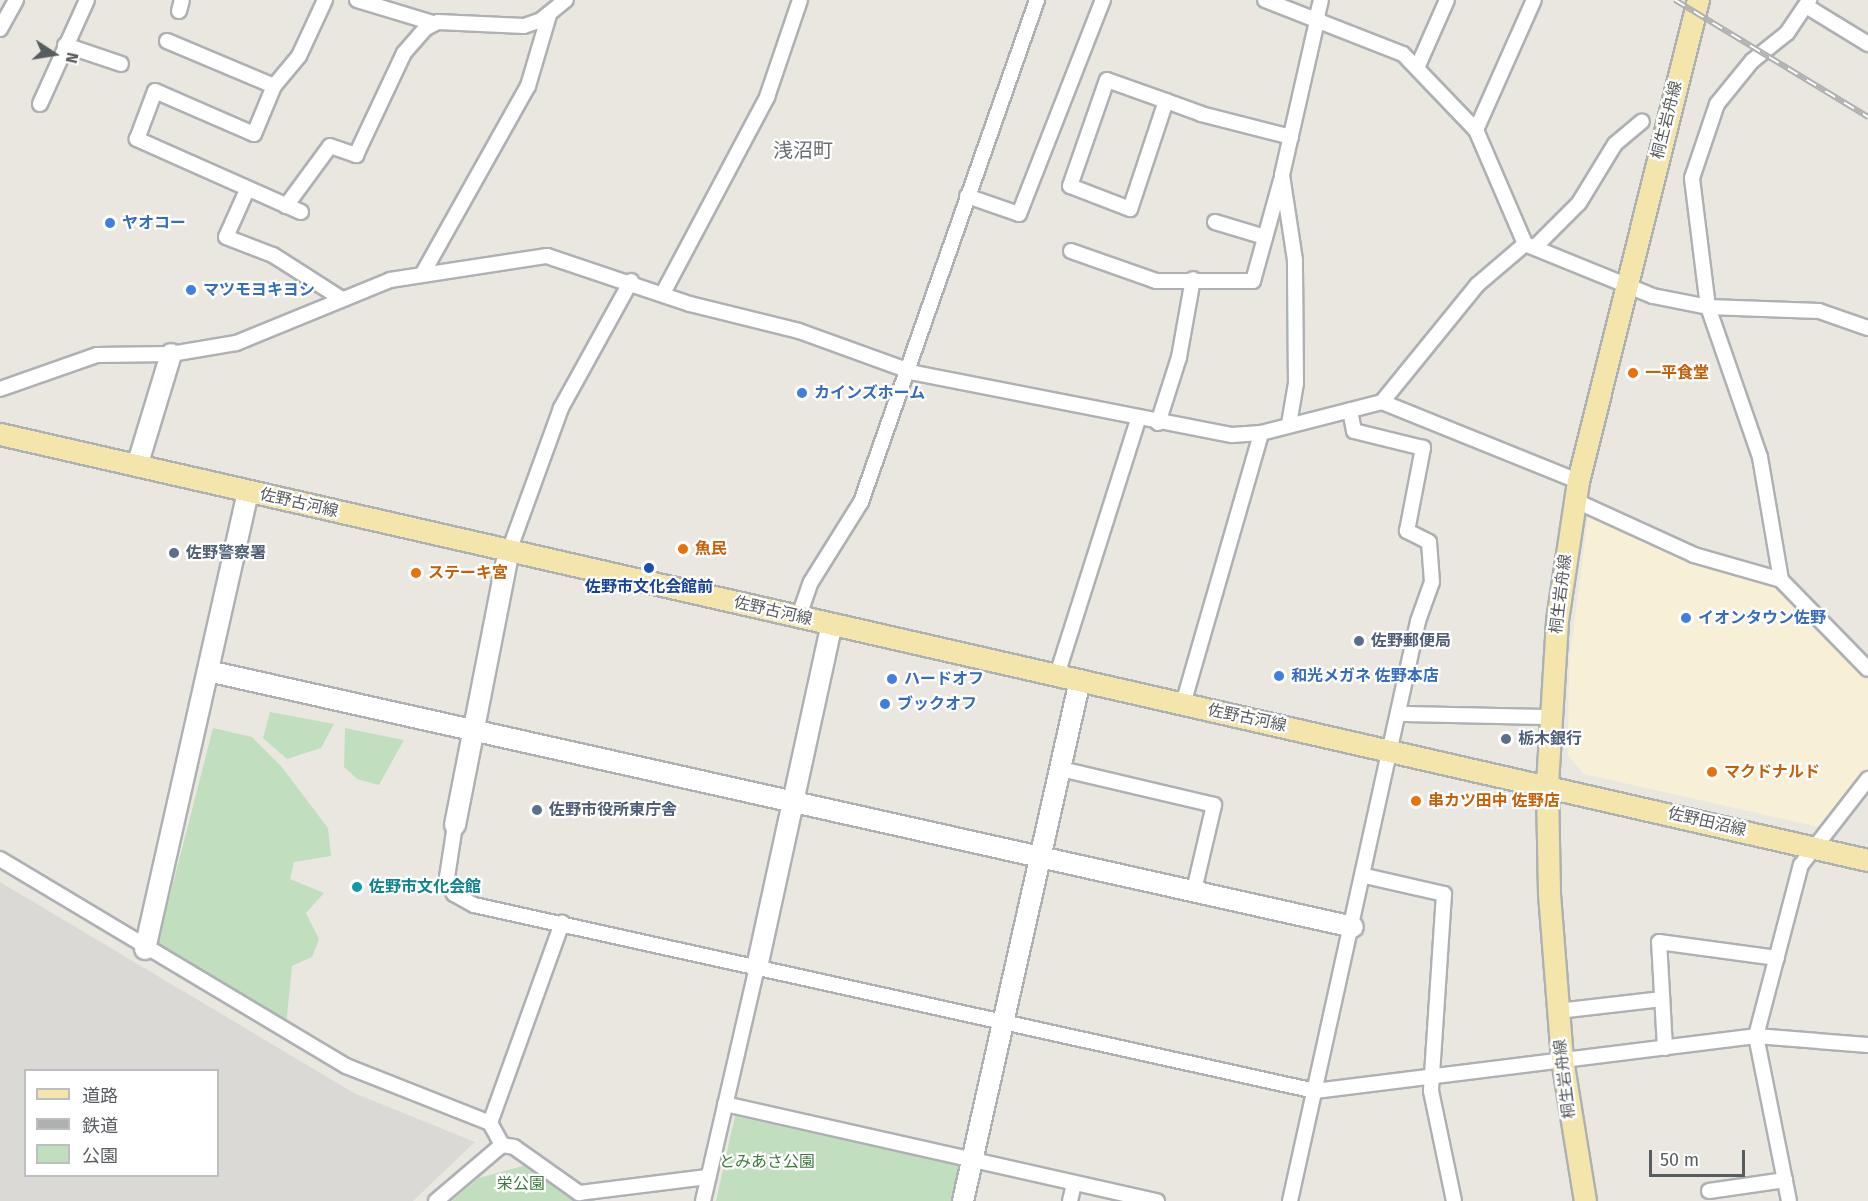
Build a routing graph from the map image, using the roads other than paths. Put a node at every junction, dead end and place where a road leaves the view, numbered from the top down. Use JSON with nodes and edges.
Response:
{"nodes":[{"id":1,"x":16,"y":0,"type":"edge"},
{"id":2,"x":87,"y":0,"type":"edge"},
{"id":3,"x":325,"y":0,"type":"edge"},
{"id":4,"x":357,"y":0,"type":"edge"},
{"id":5,"x":566,"y":0,"type":"edge"},
{"id":6,"x":800,"y":0,"type":"edge"},
{"id":7,"x":1037,"y":0,"type":"edge"},
{"id":8,"x":1103,"y":0,"type":"edge"},
{"id":9,"x":1265,"y":0,"type":"edge"},
{"id":10,"x":1321,"y":0,"type":"edge"},
{"id":11,"x":1447,"y":0,"type":"edge"},
{"id":12,"x":1534,"y":0,"type":"edge"},
{"id":13,"x":1698,"y":0,"type":"edge"},
{"id":14,"x":1808,"y":3,"type":"edge"},
{"id":15,"x":549,"y":15,"type":"junction"},
{"id":16,"x":1318,"y":17,"type":"junction"},
{"id":17,"x":433,"y":23,"type":"junction"},
{"id":18,"x":0,"y":28,"type":"edge"},
{"id":19,"x":167,"y":41,"type":"dead end"},
{"id":20,"x":65,"y":45,"type":"junction"},
{"id":21,"x":1868,"y":45,"type":"edge"},
{"id":22,"x":121,"y":64,"type":"dead end"},
{"id":23,"x":1417,"y":68,"type":"junction"},
{"id":24,"x":274,"y":86,"type":"junction"},
{"id":25,"x":1166,"y":101,"type":"junction"},
{"id":26,"x":40,"y":104,"type":"dead end"},
{"id":27,"x":1642,"y":121,"type":"dead end"},
{"id":28,"x":1476,"y":130,"type":"junction"},
{"id":29,"x":1291,"y":137,"type":"junction"},
{"id":30,"x":1282,"y":175,"type":"junction"},
{"id":31,"x":247,"y":190,"type":"junction"},
{"id":32,"x":967,"y":196,"type":"junction"},
{"id":33,"x":286,"y":206,"type":"junction"},
{"id":34,"x":302,"y":212,"type":"dead end"},
{"id":35,"x":1215,"y":222,"type":"dead end"},
{"id":36,"x":1265,"y":237,"type":"junction"},
{"id":37,"x":1530,"y":246,"type":"junction"},
{"id":38,"x":1071,"y":251,"type":"dead end"},
{"id":39,"x":423,"y":273,"type":"junction"},
{"id":40,"x":1193,"y":279,"type":"junction"},
{"id":41,"x":631,"y":281,"type":"junction"},
{"id":42,"x":1625,"y":286,"type":"junction"},
{"id":43,"x":663,"y":293,"type":"junction"},
{"id":44,"x":342,"y":299,"type":"junction"},
{"id":45,"x":1708,"y":307,"type":"junction"},
{"id":46,"x":1868,"y":328,"type":"edge"},
{"id":47,"x":171,"y":354,"type":"junction"},
{"id":48,"x":906,"y":369,"type":"junction"},
{"id":49,"x":0,"y":389,"type":"edge"},
{"id":50,"x":1382,"y":402,"type":"junction"},
{"id":51,"x":1350,"y":410,"type":"junction"},
{"id":52,"x":1138,"y":419,"type":"junction"},
{"id":53,"x":1158,"y":423,"type":"junction"},
{"id":54,"x":1289,"y":424,"type":"junction"},
{"id":55,"x":1261,"y":433,"type":"junction"},
{"id":56,"x":0,"y":435,"type":"edge"},
{"id":57,"x":138,"y":466,"type":"junction"},
{"id":58,"x":248,"y":491,"type":"junction"},
{"id":59,"x":1576,"y":491,"type":"junction"},
{"id":60,"x":509,"y":551,"type":"junction"},
{"id":61,"x":1781,"y":580,"type":"junction"},
{"id":62,"x":799,"y":616,"type":"junction"},
{"id":63,"x":832,"y":624,"type":"junction"},
{"id":64,"x":1868,"y":669,"type":"edge"},
{"id":65,"x":208,"y":671,"type":"junction"},
{"id":66,"x":1057,"y":675,"type":"junction"},
{"id":67,"x":1080,"y":680,"type":"junction"},
{"id":68,"x":1183,"y":704,"type":"junction"},
{"id":69,"x":1401,"y":714,"type":"junction"},
{"id":70,"x":1549,"y":717,"type":"junction"},
{"id":71,"x":475,"y":728,"type":"junction"},
{"id":72,"x":1393,"y":750,"type":"junction"},
{"id":73,"x":1061,"y":769,"type":"junction"},
{"id":74,"x":1868,"y":779,"type":"edge"},
{"id":75,"x":1547,"y":784,"type":"junction"},
{"id":76,"x":794,"y":802,"type":"junction"},
{"id":77,"x":455,"y":825,"type":"joint"},
{"id":78,"x":1812,"y":847,"type":"junction"},
{"id":79,"x":1042,"y":856,"type":"junction"},
{"id":80,"x":0,"y":859,"type":"edge"},
{"id":81,"x":1867,"y":860,"type":"edge"},
{"id":82,"x":1365,"y":876,"type":"junction"},
{"id":83,"x":1194,"y":890,"type":"junction"},
{"id":84,"x":562,"y":923,"type":"junction"},
{"id":85,"x":1353,"y":927,"type":"junction"},
{"id":86,"x":145,"y":949,"type":"junction"},
{"id":87,"x":1777,"y":958,"type":"junction"},
{"id":88,"x":757,"y":967,"type":"junction"},
{"id":89,"x":1662,"y":999,"type":"junction"},
{"id":90,"x":1558,"y":1011,"type":"junction"},
{"id":91,"x":1004,"y":1025,"type":"junction"},
{"id":92,"x":1756,"y":1036,"type":"junction"},
{"id":93,"x":1868,"y":1045,"type":"edge"},
{"id":94,"x":1665,"y":1048,"type":"junction"},
{"id":95,"x":1562,"y":1059,"type":"junction"},
{"id":96,"x":1432,"y":1075,"type":"junction"},
{"id":97,"x":1315,"y":1091,"type":"junction"},
{"id":98,"x":725,"y":1104,"type":"junction"},
{"id":99,"x":490,"y":1123,"type":"junction"},
{"id":100,"x":502,"y":1145,"type":"junction"},
{"id":101,"x":972,"y":1160,"type":"junction"},
{"id":102,"x":708,"y":1177,"type":"junction"},
{"id":103,"x":1785,"y":1180,"type":"junction"},
{"id":104,"x":1074,"y":1183,"type":"junction"},
{"id":105,"x":1709,"y":1191,"type":"dead end"},
{"id":106,"x":436,"y":1201,"type":"edge"},
{"id":107,"x":703,"y":1201,"type":"edge"},
{"id":108,"x":963,"y":1201,"type":"edge"},
{"id":109,"x":1070,"y":1201,"type":"edge"},
{"id":110,"x":1157,"y":1201,"type":"edge"},
{"id":111,"x":1290,"y":1201,"type":"edge"},
{"id":112,"x":1454,"y":1201,"type":"edge"},
{"id":113,"x":1585,"y":1201,"type":"edge"},
{"id":114,"x":1789,"y":1201,"type":"edge"}],
"edges":[{"from":1,"to":18,"type":"street"},
{"from":2,"to":20,"type":"street"},
{"from":3,"to":24,"type":"street"},
{"from":4,"to":17,"type":"street"},
{"from":5,"to":15,"type":"street"},
{"from":6,"to":43,"type":"street"},
{"from":7,"to":32,"type":"street"},
{"from":8,"to":32,"type":"street"},
{"from":9,"to":16,"type":"street"},
{"from":10,"to":16,"type":"street"},
{"from":11,"to":23,"type":"street"},
{"from":12,"to":28,"type":"street"},
{"from":13,"to":42,"type":"main road","name":"桐生岩舟線"},
{"from":14,"to":21,"type":"street"},
{"from":14,"to":45,"type":"street"},
{"from":15,"to":17,"type":"street"},
{"from":15,"to":39,"type":"street"},
{"from":16,"to":23,"type":"street"},
{"from":16,"to":29,"type":"street"},
{"from":17,"to":33,"type":"street"},
{"from":19,"to":24,"type":"street"},
{"from":20,"to":22,"type":"street"},
{"from":20,"to":26,"type":"street"},
{"from":23,"to":28,"type":"street"},
{"from":24,"to":31,"type":"street"},
{"from":25,"to":25,"type":"street"},
{"from":25,"to":29,"type":"street"},
{"from":27,"to":37,"type":"street"},
{"from":28,"to":37,"type":"street"},
{"from":29,"to":30,"type":"street"},
{"from":30,"to":36,"type":"street"},
{"from":30,"to":54,"type":"street"},
{"from":31,"to":33,"type":"street"},
{"from":31,"to":44,"type":"street"},
{"from":32,"to":48,"type":"street"},
{"from":33,"to":34,"type":"street"},
{"from":35,"to":36,"type":"street"},
{"from":36,"to":40,"type":"street"},
{"from":37,"to":42,"type":"street"},
{"from":37,"to":50,"type":"street"},
{"from":38,"to":40,"type":"street"},
{"from":39,"to":41,"type":"street"},
{"from":39,"to":44,"type":"street"},
{"from":40,"to":53,"type":"street"},
{"from":41,"to":43,"type":"street"},
{"from":41,"to":60,"type":"street"},
{"from":42,"to":45,"type":"street"},
{"from":42,"to":59,"type":"main road","name":"桐生岩舟線"},
{"from":43,"to":48,"type":"street"},
{"from":44,"to":47,"type":"street"},
{"from":45,"to":46,"type":"street"},
{"from":45,"to":61,"type":"street"},
{"from":47,"to":49,"type":"street"},
{"from":47,"to":57,"type":"street"},
{"from":48,"to":52,"type":"street"},
{"from":48,"to":62,"type":"street"},
{"from":50,"to":51,"type":"street"},
{"from":50,"to":59,"type":"street"},
{"from":51,"to":54,"type":"street"},
{"from":51,"to":69,"type":"street"},
{"from":52,"to":53,"type":"street"},
{"from":52,"to":66,"type":"street"},
{"from":53,"to":55,"type":"street"},
{"from":54,"to":55,"type":"street"},
{"from":55,"to":68,"type":"street"},
{"from":56,"to":57,"type":"main road","name":"佐野古河線"},
{"from":57,"to":58,"type":"main road","name":"佐野古河線"},
{"from":58,"to":60,"type":"main road","name":"佐野古河線"},
{"from":58,"to":65,"type":"street"},
{"from":59,"to":61,"type":"street"},
{"from":59,"to":70,"type":"main road","name":"桐生岩舟線"},
{"from":60,"to":62,"type":"main road","name":"佐野古河線"},
{"from":60,"to":71,"type":"street"},
{"from":61,"to":64,"type":"street"},
{"from":62,"to":63,"type":"main road","name":"佐野古河線"},
{"from":63,"to":66,"type":"main road","name":"佐野古河線"},
{"from":63,"to":76,"type":"street"},
{"from":65,"to":71,"type":"street"},
{"from":65,"to":86,"type":"street"},
{"from":66,"to":67,"type":"main road","name":"佐野古河線"},
{"from":67,"to":68,"type":"main road","name":"佐野古河線"},
{"from":67,"to":73,"type":"street"},
{"from":68,"to":72,"type":"main road","name":"佐野古河線"},
{"from":69,"to":70,"type":"street"},
{"from":69,"to":72,"type":"street"},
{"from":70,"to":75,"type":"main road","name":"桐生岩舟線"},
{"from":71,"to":76,"type":"street"},
{"from":71,"to":77,"type":"street"},
{"from":72,"to":75,"type":"main road","name":"佐野古河線"},
{"from":72,"to":82,"type":"street"},
{"from":73,"to":79,"type":"street"},
{"from":73,"to":83,"type":"street"},
{"from":74,"to":78,"type":"street"},
{"from":75,"to":78,"type":"main road","name":"佐野田沼線"},
{"from":75,"to":90,"type":"main road","name":"桐生岩舟線"},
{"from":76,"to":79,"type":"street"},
{"from":76,"to":88,"type":"street"},
{"from":77,"to":84,"type":"street"},
{"from":78,"to":81,"type":"main road","name":"佐野田沼線"},
{"from":78,"to":87,"type":"street"},
{"from":79,"to":83,"type":"street"},
{"from":79,"to":91,"type":"street"},
{"from":80,"to":86,"type":"street"},
{"from":82,"to":85,"type":"street"},
{"from":82,"to":96,"type":"street"},
{"from":83,"to":85,"type":"street"},
{"from":84,"to":88,"type":"street"},
{"from":84,"to":99,"type":"street"},
{"from":85,"to":97,"type":"street"},
{"from":86,"to":99,"type":"street"},
{"from":87,"to":89,"type":"street"},
{"from":87,"to":92,"type":"street"},
{"from":88,"to":91,"type":"street"},
{"from":88,"to":98,"type":"street"},
{"from":89,"to":90,"type":"street"},
{"from":89,"to":94,"type":"street"},
{"from":90,"to":95,"type":"main road","name":"桐生岩舟線"},
{"from":91,"to":97,"type":"street"},
{"from":91,"to":101,"type":"street"},
{"from":92,"to":93,"type":"street"},
{"from":92,"to":94,"type":"street"},
{"from":92,"to":103,"type":"street"},
{"from":94,"to":95,"type":"street"},
{"from":95,"to":96,"type":"street"},
{"from":95,"to":113,"type":"main road","name":"桐生岩舟線"},
{"from":96,"to":97,"type":"street"},
{"from":96,"to":112,"type":"street"},
{"from":97,"to":111,"type":"street"},
{"from":98,"to":101,"type":"street"},
{"from":98,"to":102,"type":"street"},
{"from":99,"to":100,"type":"street"},
{"from":100,"to":102,"type":"street"},
{"from":100,"to":106,"type":"street"},
{"from":101,"to":104,"type":"street"},
{"from":101,"to":108,"type":"street"},
{"from":102,"to":107,"type":"street"},
{"from":103,"to":105,"type":"street"},
{"from":103,"to":114,"type":"street"},
{"from":104,"to":109,"type":"street"},
{"from":104,"to":110,"type":"street"}]}
